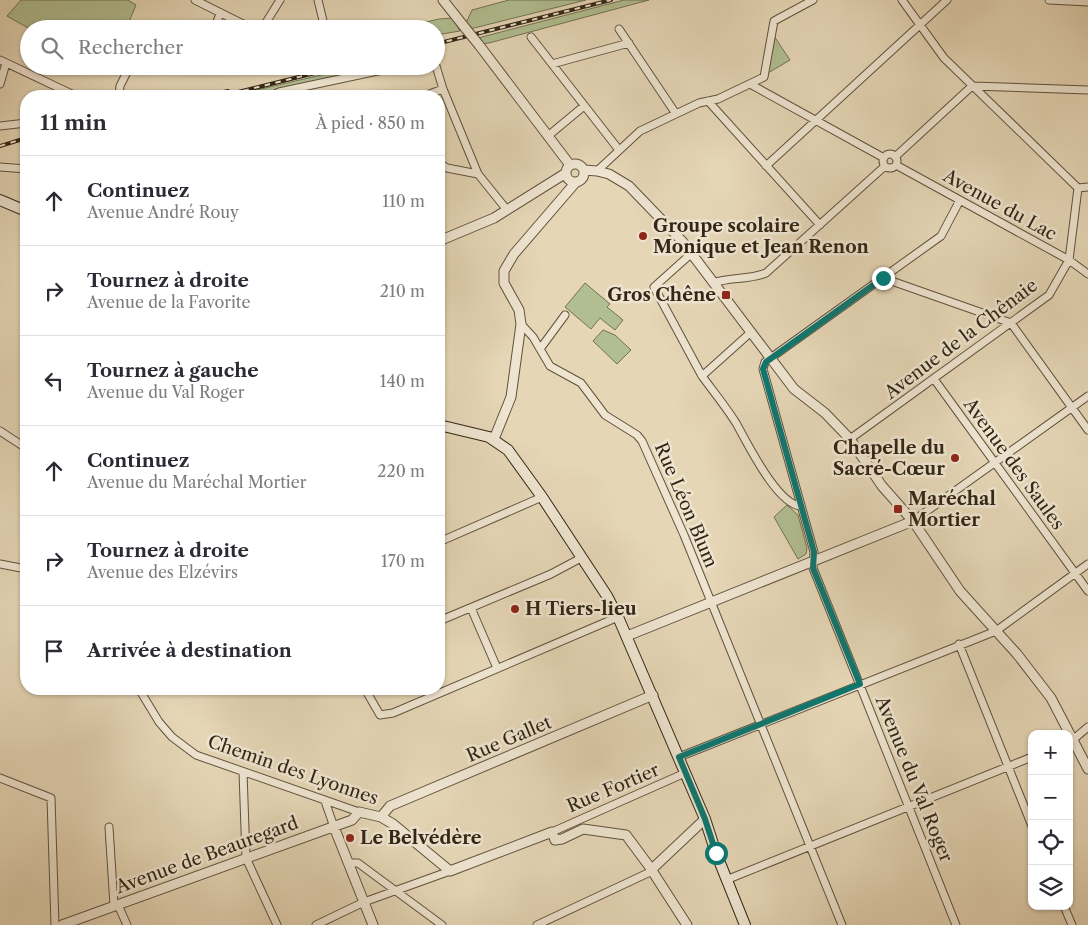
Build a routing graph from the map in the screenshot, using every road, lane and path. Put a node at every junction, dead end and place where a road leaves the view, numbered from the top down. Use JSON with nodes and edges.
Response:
{"nodes":[{"id":1,"x":195,"y":0,"type":"edge"},
{"id":2,"x":280,"y":0,"type":"edge"},
{"id":3,"x":318,"y":0,"type":"edge"},
{"id":4,"x":443,"y":0,"type":"edge"},
{"id":5,"x":813,"y":0,"type":"edge"},
{"id":6,"x":902,"y":0,"type":"edge"},
{"id":7,"x":947,"y":0,"type":"edge"},
{"id":8,"x":1049,"y":0,"type":"edge"},
{"id":9,"x":1088,"y":2,"type":"edge"},
{"id":10,"x":220,"y":14,"type":"junction"},
{"id":11,"x":218,"y":20,"type":"edge"},
{"id":12,"x":233,"y":20,"type":"edge"},
{"id":13,"x":268,"y":20,"type":"edge"},
{"id":14,"x":323,"y":20,"type":"edge"},
{"id":15,"x":919,"y":25,"type":"junction"},
{"id":16,"x":619,"y":29,"type":"dead end"},
{"id":17,"x":530,"y":37,"type":"dead end"},
{"id":18,"x":629,"y":43,"type":"junction"},
{"id":19,"x":3,"y":61,"type":"edge"},
{"id":20,"x":552,"y":64,"type":"junction"},
{"id":21,"x":20,"y":69,"type":"edge"},
{"id":22,"x":32,"y":75,"type":"edge"},
{"id":23,"x":126,"y":75,"type":"edge"},
{"id":24,"x":359,"y":75,"type":"edge"},
{"id":25,"x":439,"y":75,"type":"edge"},
{"id":26,"x":0,"y":84,"type":"edge"},
{"id":27,"x":750,"y":84,"type":"junction"},
{"id":28,"x":972,"y":86,"type":"junction"},
{"id":29,"x":443,"y":89,"type":"edge"},
{"id":30,"x":63,"y":90,"type":"edge"},
{"id":31,"x":120,"y":90,"type":"edge"},
{"id":32,"x":289,"y":90,"type":"edge"},
{"id":33,"x":1088,"y":90,"type":"edge"},
{"id":34,"x":445,"y":94,"type":"edge"},
{"id":35,"x":708,"y":101,"type":"junction"},
{"id":36,"x":584,"y":106,"type":"junction"},
{"id":37,"x":676,"y":114,"type":"junction"},
{"id":38,"x":816,"y":120,"type":"junction"},
{"id":39,"x":20,"y":124,"type":"edge"},
{"id":40,"x":0,"y":126,"type":"edge"},
{"id":41,"x":548,"y":136,"type":"junction"},
{"id":42,"x":619,"y":150,"type":"junction"},
{"id":43,"x":896,"y":161,"type":"junction"},
{"id":44,"x":884,"y":162,"type":"junction"},
{"id":45,"x":0,"y":166,"type":"edge"},
{"id":46,"x":766,"y":166,"type":"junction"},
{"id":47,"x":445,"y":167,"type":"edge"},
{"id":48,"x":20,"y":168,"type":"edge"},
{"id":49,"x":568,"y":169,"type":"junction"},
{"id":50,"x":584,"y":170,"type":"junction"},
{"id":51,"x":597,"y":171,"type":"junction"},
{"id":52,"x":478,"y":174,"type":"junction"},
{"id":53,"x":576,"y":182,"type":"junction"},
{"id":54,"x":1088,"y":187,"type":"edge"},
{"id":55,"x":1078,"y":188,"type":"junction"},
{"id":56,"x":0,"y":194,"type":"edge"},
{"id":57,"x":960,"y":200,"type":"junction"},
{"id":58,"x":5,"y":202,"type":"edge"},
{"id":59,"x":20,"y":208,"type":"edge"},
{"id":60,"x":506,"y":210,"type":"junction"},
{"id":61,"x":820,"y":225,"type":"junction"},
{"id":62,"x":445,"y":239,"type":"edge"},
{"id":63,"x":692,"y":253,"type":"junction"},
{"id":64,"x":1069,"y":260,"type":"junction"},
{"id":65,"x":1088,"y":274,"type":"edge"},
{"id":66,"x":883,"y":278,"type":"junction"},
{"id":67,"x":713,"y":283,"type":"junction"},
{"id":68,"x":565,"y":315,"type":"dead end"},
{"id":69,"x":1011,"y":323,"type":"junction"},
{"id":70,"x":521,"y":324,"type":"junction"},
{"id":71,"x":750,"y":333,"type":"junction"},
{"id":72,"x":540,"y":349,"type":"junction"},
{"id":73,"x":770,"y":360,"type":"junction"},
{"id":74,"x":702,"y":376,"type":"junction"},
{"id":75,"x":934,"y":379,"type":"junction"},
{"id":76,"x":1088,"y":396,"type":"edge"},
{"id":77,"x":1072,"y":408,"type":"junction"},
{"id":78,"x":445,"y":427,"type":"edge"},
{"id":79,"x":1088,"y":430,"type":"edge"},
{"id":80,"x":0,"y":431,"type":"edge"},
{"id":81,"x":853,"y":437,"type":"junction"},
{"id":82,"x":494,"y":439,"type":"junction"},
{"id":83,"x":20,"y":444,"type":"edge"},
{"id":84,"x":995,"y":464,"type":"junction"},
{"id":85,"x":542,"y":497,"type":"junction"},
{"id":86,"x":801,"y":506,"type":"junction"},
{"id":87,"x":913,"y":521,"type":"junction"},
{"id":88,"x":445,"y":539,"type":"edge"},
{"id":89,"x":581,"y":558,"type":"junction"},
{"id":90,"x":814,"y":561,"type":"junction"},
{"id":91,"x":0,"y":564,"type":"edge"},
{"id":92,"x":1088,"y":564,"type":"edge"},
{"id":93,"x":20,"y":568,"type":"edge"},
{"id":94,"x":1075,"y":573,"type":"junction"},
{"id":95,"x":1088,"y":591,"type":"edge"},
{"id":96,"x":711,"y":602,"type":"junction"},
{"id":97,"x":471,"y":608,"type":"junction"},
{"id":98,"x":618,"y":617,"type":"junction"},
{"id":99,"x":445,"y":619,"type":"edge"},
{"id":100,"x":996,"y":631,"type":"junction"},
{"id":101,"x":627,"y":636,"type":"junction"},
{"id":102,"x":959,"y":644,"type":"junction"},
{"id":103,"x":497,"y":668,"type":"junction"},
{"id":104,"x":860,"y":684,"type":"junction"},
{"id":105,"x":445,"y":690,"type":"edge"},
{"id":106,"x":143,"y":695,"type":"edge"},
{"id":107,"x":368,"y":695,"type":"edge"},
{"id":108,"x":435,"y":695,"type":"edge"},
{"id":109,"x":653,"y":695,"type":"junction"},
{"id":110,"x":760,"y":724,"type":"junction"},
{"id":111,"x":1088,"y":727,"type":"edge"},
{"id":112,"x":1066,"y":730,"type":"edge"},
{"id":113,"x":1073,"y":739,"type":"edge"},
{"id":114,"x":1073,"y":744,"type":"edge"},
{"id":115,"x":679,"y":757,"type":"junction"},
{"id":116,"x":1028,"y":759,"type":"edge"},
{"id":117,"x":1008,"y":767,"type":"junction"},
{"id":118,"x":1088,"y":768,"type":"edge"},
{"id":119,"x":243,"y":772,"type":"junction"},
{"id":120,"x":686,"y":773,"type":"junction"},
{"id":121,"x":0,"y":778,"type":"edge"},
{"id":122,"x":327,"y":801,"type":"junction"},
{"id":123,"x":909,"y":807,"type":"junction"},
{"id":124,"x":358,"y":812,"type":"junction"},
{"id":125,"x":381,"y":817,"type":"junction"},
{"id":126,"x":705,"y":819,"type":"junction"},
{"id":127,"x":1030,"y":820,"type":"edge"},
{"id":128,"x":110,"y":827,"type":"dead end"},
{"id":129,"x":334,"y":827,"type":"junction"},
{"id":130,"x":552,"y":832,"type":"junction"},
{"id":131,"x":810,"y":846,"type":"junction"},
{"id":132,"x":246,"y":858,"type":"junction"},
{"id":133,"x":349,"y":862,"type":"junction"},
{"id":134,"x":651,"y":870,"type":"junction"},
{"id":135,"x":450,"y":871,"type":"junction"},
{"id":136,"x":726,"y":880,"type":"junction"},
{"id":137,"x":396,"y":890,"type":"junction"},
{"id":138,"x":364,"y":902,"type":"junction"},
{"id":139,"x":116,"y":905,"type":"junction"},
{"id":140,"x":1066,"y":910,"type":"edge"},
{"id":141,"x":55,"y":925,"type":"edge"},
{"id":142,"x":62,"y":925,"type":"edge"},
{"id":143,"x":127,"y":925,"type":"edge"},
{"id":144,"x":277,"y":925,"type":"edge"},
{"id":145,"x":316,"y":925,"type":"edge"},
{"id":146,"x":373,"y":925,"type":"edge"},
{"id":147,"x":442,"y":925,"type":"edge"},
{"id":148,"x":537,"y":925,"type":"edge"},
{"id":149,"x":687,"y":925,"type":"edge"},
{"id":150,"x":745,"y":925,"type":"edge"},
{"id":151,"x":842,"y":925,"type":"edge"},
{"id":152,"x":956,"y":925,"type":"edge"},
{"id":153,"x":1072,"y":925,"type":"edge"}],
"edges":[{"from":1,"to":10,"type":"street"},
{"from":2,"to":13,"type":"street"},
{"from":3,"to":14,"type":"street"},
{"from":4,"to":41,"type":"street","bridge":true},
{"from":5,"to":27,"type":"street"},
{"from":6,"to":15,"type":"street"},
{"from":7,"to":15,"type":"street"},
{"from":8,"to":9,"type":"street"},
{"from":10,"to":11,"type":"street"},
{"from":10,"to":12,"type":"street"},
{"from":15,"to":28,"type":"street"},
{"from":15,"to":38,"type":"street"},
{"from":16,"to":18,"type":"street"},
{"from":17,"to":20,"type":"street"},
{"from":18,"to":20,"type":"street"},
{"from":18,"to":37,"type":"street"},
{"from":19,"to":21,"type":"street"},
{"from":19,"to":26,"type":"street"},
{"from":20,"to":36,"type":"street"},
{"from":22,"to":30,"type":"street"},
{"from":23,"to":31,"type":"street"},
{"from":24,"to":32,"type":"street"},
{"from":25,"to":29,"type":"street"},
{"from":27,"to":35,"type":"street"},
{"from":27,"to":38,"type":"street"},
{"from":28,"to":33,"type":"street"},
{"from":28,"to":43,"type":"street"},
{"from":28,"to":55,"type":"street"},
{"from":34,"to":52,"type":"street"},
{"from":35,"to":37,"type":"street"},
{"from":35,"to":46,"type":"street"},
{"from":36,"to":41,"type":"street"},
{"from":36,"to":42,"type":"street"},
{"from":37,"to":42,"type":"street"},
{"from":38,"to":44,"type":"street"},
{"from":38,"to":46,"type":"street"},
{"from":39,"to":40,"type":"street"},
{"from":41,"to":49,"type":"street"},
{"from":42,"to":51,"type":"street"},
{"from":43,"to":44,"type":"street"},
{"from":43,"to":44,"type":"street"},
{"from":43,"to":57,"type":"street","name":"Avenue du Lac"},
{"from":44,"to":61,"type":"street"},
{"from":45,"to":48,"type":"street"},
{"from":46,"to":61,"type":"street"},
{"from":47,"to":52,"type":"street"},
{"from":49,"to":50,"type":"street"},
{"from":49,"to":53,"type":"street"},
{"from":49,"to":60,"type":"street"},
{"from":50,"to":51,"type":"street"},
{"from":50,"to":53,"type":"street"},
{"from":51,"to":63,"type":"street"},
{"from":52,"to":60,"type":"street"},
{"from":53,"to":70,"type":"street"},
{"from":54,"to":55,"type":"street"},
{"from":55,"to":64,"type":"street","name":"Avenue de la Chênaie"},
{"from":56,"to":58,"type":"main road"},
{"from":57,"to":64,"type":"street","name":"Avenue du Lac"},
{"from":57,"to":66,"type":"street"},
{"from":58,"to":59,"type":"main road"},
{"from":60,"to":62,"type":"street"},
{"from":61,"to":67,"type":"street"},
{"from":63,"to":67,"type":"street"},
{"from":63,"to":74,"type":"street"},
{"from":64,"to":65,"type":"street","name":"Avenue du Lac"},
{"from":64,"to":69,"type":"street","name":"Avenue de la Chênaie"},
{"from":66,"to":69,"type":"street"},
{"from":66,"to":73,"type":"street"},
{"from":67,"to":71,"type":"street"},
{"from":68,"to":72,"type":"street"},
{"from":69,"to":75,"type":"street","name":"Avenue de la Chênaie"},
{"from":69,"to":77,"type":"street"},
{"from":70,"to":72,"type":"street","name":"Rue Léon Blum"},
{"from":70,"to":82,"type":"street"},
{"from":71,"to":73,"type":"street"},
{"from":71,"to":74,"type":"street"},
{"from":72,"to":96,"type":"street","name":"Rue Léon Blum"},
{"from":73,"to":81,"type":"street"},
{"from":73,"to":86,"type":"street","name":"Avenue du Val Roger"},
{"from":74,"to":86,"type":"street"},
{"from":75,"to":81,"type":"street","name":"Avenue de la Chênaie"},
{"from":75,"to":84,"type":"street","name":"Avenue des Saules"},
{"from":76,"to":77,"type":"street"},
{"from":77,"to":79,"type":"street"},
{"from":77,"to":84,"type":"street"},
{"from":78,"to":82,"type":"main road"},
{"from":80,"to":83,"type":"street"},
{"from":81,"to":87,"type":"street"},
{"from":82,"to":85,"type":"main road"},
{"from":84,"to":87,"type":"street"},
{"from":84,"to":94,"type":"street","name":"Avenue des Saules"},
{"from":85,"to":88,"type":"street"},
{"from":85,"to":89,"type":"main road"},
{"from":86,"to":90,"type":"street","name":"Avenue du Val Roger"},
{"from":87,"to":90,"type":"street"},
{"from":87,"to":100,"type":"street"},
{"from":89,"to":97,"type":"street"},
{"from":89,"to":98,"type":"main road"},
{"from":90,"to":96,"type":"street"},
{"from":90,"to":104,"type":"street","name":"Avenue du Val Roger"},
{"from":91,"to":93,"type":"street"},
{"from":92,"to":94,"type":"street"},
{"from":94,"to":95,"type":"street","name":"Avenue des Saules"},
{"from":94,"to":100,"type":"street"},
{"from":96,"to":101,"type":"street"},
{"from":96,"to":110,"type":"street","name":"Rue Léon Blum"},
{"from":97,"to":99,"type":"street"},
{"from":97,"to":103,"type":"street"},
{"from":98,"to":101,"type":"main road"},
{"from":98,"to":103,"type":"street"},
{"from":100,"to":102,"type":"street"},
{"from":100,"to":112,"type":"street"},
{"from":101,"to":109,"type":"main road"},
{"from":102,"to":104,"type":"street"},
{"from":102,"to":117,"type":"street"},
{"from":103,"to":105,"type":"street"},
{"from":104,"to":110,"type":"street"},
{"from":104,"to":123,"type":"street","name":"Avenue du Val Roger"},
{"from":106,"to":119,"type":"street","name":"Chemin des Lyonnes"},
{"from":107,"to":108,"type":"street"},
{"from":109,"to":115,"type":"main road"},
{"from":109,"to":125,"type":"street","name":"Rue Gallet"},
{"from":110,"to":115,"type":"street"},
{"from":110,"to":131,"type":"street","name":"Rue Léon Blum"},
{"from":111,"to":113,"type":"street"},
{"from":114,"to":118,"type":"street"},
{"from":115,"to":120,"type":"main road"},
{"from":116,"to":117,"type":"street"},
{"from":117,"to":123,"type":"street"},
{"from":117,"to":127,"type":"street"},
{"from":119,"to":122,"type":"street","name":"Chemin des Lyonnes"},
{"from":119,"to":132,"type":"street"},
{"from":120,"to":126,"type":"main road"},
{"from":120,"to":130,"type":"street","name":"Rue Fortier"},
{"from":121,"to":141,"type":"street"},
{"from":122,"to":124,"type":"street","name":"Chemin des Lyonnes"},
{"from":122,"to":129,"type":"street"},
{"from":123,"to":131,"type":"street"},
{"from":123,"to":152,"type":"street","name":"Avenue du Val Roger"},
{"from":124,"to":125,"type":"street","name":"Chemin des Lyonnes"},
{"from":124,"to":129,"type":"street","name":"Avenue de Beauregard"},
{"from":125,"to":135,"type":"street","name":"Chemin des Lyonnes"},
{"from":126,"to":134,"type":"street"},
{"from":126,"to":136,"type":"main road"},
{"from":128,"to":139,"type":"street"},
{"from":129,"to":132,"type":"street","name":"Avenue de Beauregard"},
{"from":129,"to":133,"type":"street"},
{"from":130,"to":134,"type":"street"},
{"from":130,"to":135,"type":"street"},
{"from":131,"to":136,"type":"street"},
{"from":131,"to":151,"type":"street","name":"Rue Léon Blum"},
{"from":132,"to":139,"type":"street","name":"Avenue de Beauregard"},
{"from":132,"to":144,"type":"street"},
{"from":133,"to":137,"type":"street"},
{"from":133,"to":138,"type":"street"},
{"from":134,"to":148,"type":"street"},
{"from":134,"to":149,"type":"street"},
{"from":135,"to":137,"type":"street"},
{"from":136,"to":150,"type":"main road"},
{"from":137,"to":138,"type":"street"},
{"from":137,"to":147,"type":"street"},
{"from":138,"to":145,"type":"street"},
{"from":138,"to":146,"type":"street"},
{"from":139,"to":142,"type":"street","name":"Avenue de Beauregard"},
{"from":139,"to":143,"type":"street"},
{"from":140,"to":153,"type":"street"}]}
